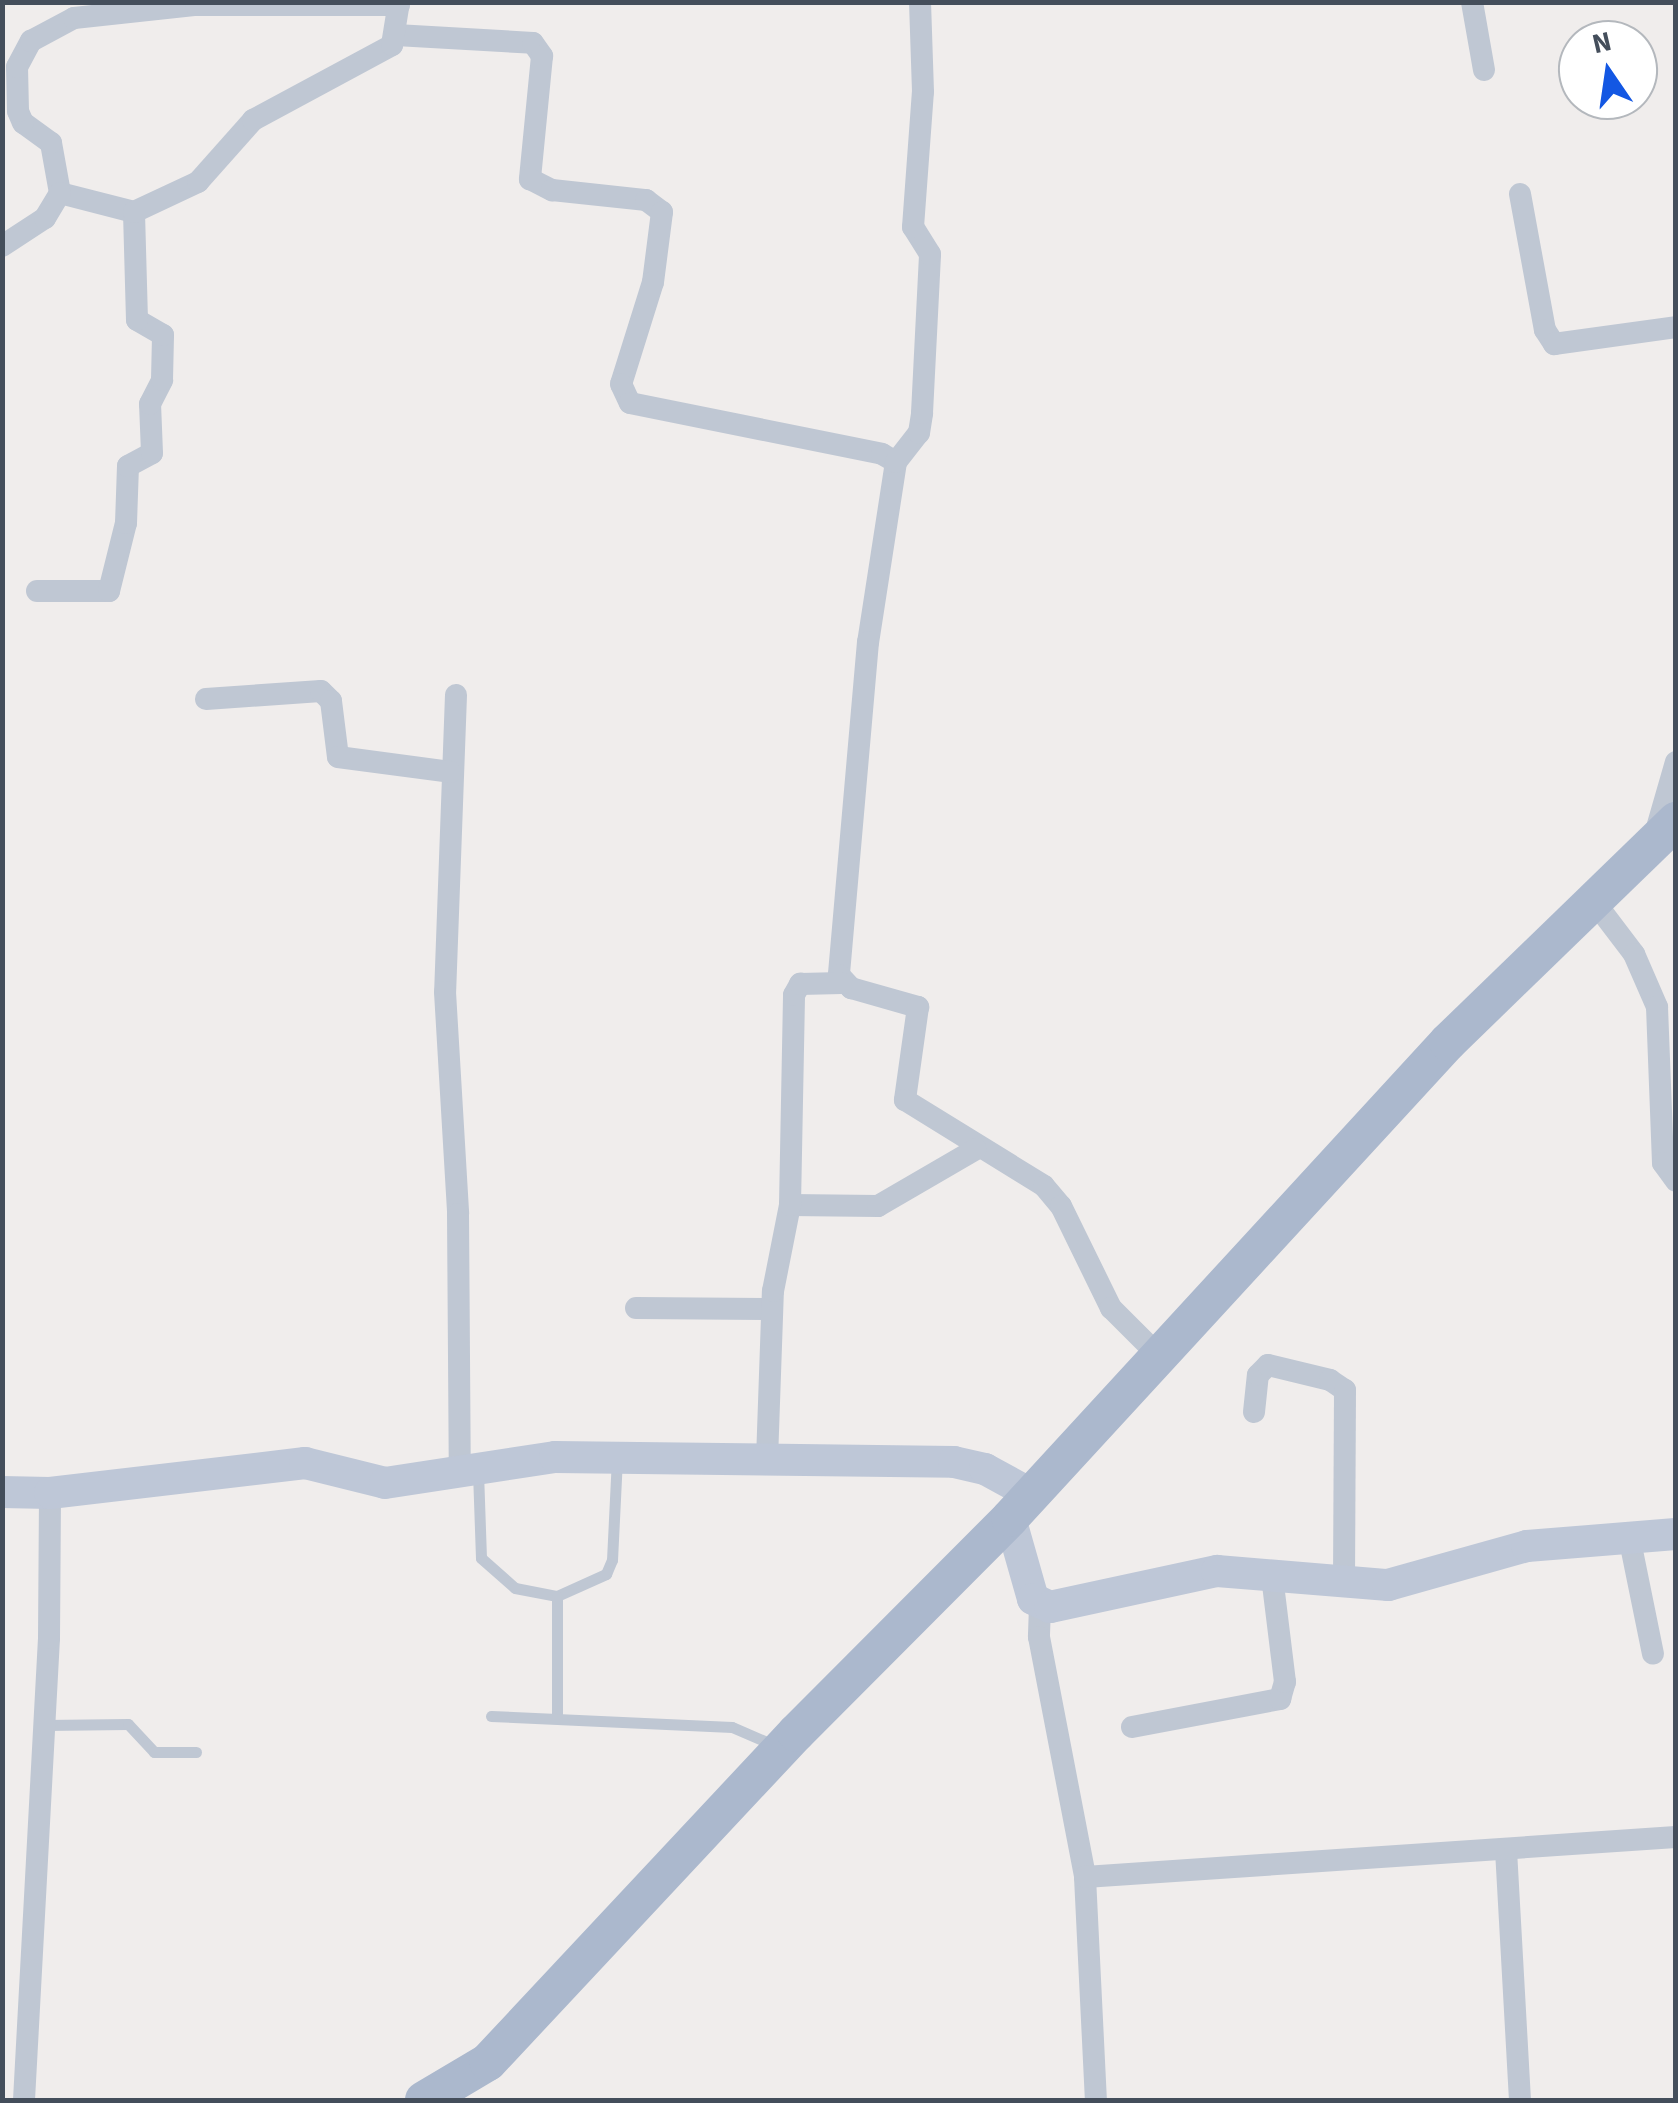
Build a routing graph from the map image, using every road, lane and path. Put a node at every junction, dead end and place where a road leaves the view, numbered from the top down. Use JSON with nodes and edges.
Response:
{"nodes":[{"id":1,"x":920,"y":2,"type":"edge"},
{"id":2,"x":1472,"y":2,"type":"edge"},
{"id":3,"x":399,"y":4,"type":"edge"},
{"id":4,"x":54,"y":14,"type":"edge"},
{"id":5,"x":396,"y":35,"type":"junction"},
{"id":6,"x":1484,"y":70,"type":"dead end"},
{"id":7,"x":60,"y":193,"type":"junction"},
{"id":8,"x":1520,"y":194,"type":"dead end"},
{"id":9,"x":134,"y":212,"type":"junction"},
{"id":10,"x":2,"y":246,"type":"edge"},
{"id":11,"x":1676,"y":327,"type":"edge"},
{"id":12,"x":896,"y":462,"type":"junction"},
{"id":13,"x":37,"y":591,"type":"dead end"},
{"id":14,"x":456,"y":695,"type":"dead end"},
{"id":15,"x":206,"y":698,"type":"dead end"},
{"id":16,"x":1676,"y":762,"type":"edge"},
{"id":17,"x":450,"y":772,"type":"junction"},
{"id":18,"x":1664,"y":831,"type":"edge"},
{"id":19,"x":1593,"y":900,"type":"junction"},
{"id":20,"x":842,"y":982,"type":"junction"},
{"id":21,"x":976,"y":1148,"type":"junction"},
{"id":22,"x":1676,"y":1181,"type":"edge"},
{"id":23,"x":790,"y":1205,"type":"junction"},
{"id":24,"x":636,"y":1308,"type":"dead end"},
{"id":25,"x":772,"y":1309,"type":"junction"},
{"id":26,"x":1159,"y":1356,"type":"junction"},
{"id":27,"x":1254,"y":1412,"type":"dead end"},
{"id":28,"x":616,"y":1458,"type":"junction"},
{"id":29,"x":767,"y":1460,"type":"junction"},
{"id":30,"x":469,"y":1470,"type":"junction"},
{"id":31,"x":2,"y":1492,"type":"edge"},
{"id":32,"x":50,"y":1493,"type":"junction"},
{"id":33,"x":1020,"y":1505,"type":"junction"},
{"id":34,"x":1676,"y":1534,"type":"edge"},
{"id":35,"x":1629,"y":1536,"type":"junction"},
{"id":36,"x":1272,"y":1576,"type":"junction"},
{"id":37,"x":1344,"y":1586,"type":"junction"},
{"id":38,"x":557,"y":1596,"type":"junction"},
{"id":39,"x":1040,"y":1606,"type":"junction"},
{"id":40,"x":1653,"y":1654,"type":"dead end"},
{"id":41,"x":491,"y":1716,"type":"dead end"},
{"id":42,"x":557,"y":1718,"type":"junction"},
{"id":43,"x":44,"y":1725,"type":"junction"},
{"id":44,"x":1132,"y":1727,"type":"dead end"},
{"id":45,"x":781,"y":1750,"type":"junction"},
{"id":46,"x":196,"y":1752,"type":"dead end"},
{"id":47,"x":1676,"y":1837,"type":"edge"},
{"id":48,"x":1506,"y":1850,"type":"junction"},
{"id":49,"x":1084,"y":1877,"type":"junction"},
{"id":50,"x":24,"y":2100,"type":"edge"},
{"id":51,"x":424,"y":2100,"type":"edge"},
{"id":52,"x":1096,"y":2100,"type":"edge"},
{"id":53,"x":1520,"y":2100,"type":"edge"}],
"edges":[{"from":1,"to":12,"type":"street"},
{"from":2,"to":6,"type":"street"},
{"from":3,"to":4,"type":"street"},
{"from":3,"to":5,"type":"street"},
{"from":4,"to":7,"type":"street"},
{"from":5,"to":9,"type":"street"},
{"from":5,"to":12,"type":"street"},
{"from":7,"to":9,"type":"street"},
{"from":7,"to":10,"type":"street"},
{"from":8,"to":11,"type":"street"},
{"from":9,"to":13,"type":"street"},
{"from":12,"to":20,"type":"street"},
{"from":14,"to":17,"type":"street"},
{"from":15,"to":17,"type":"street"},
{"from":16,"to":18,"type":"street"},
{"from":17,"to":30,"type":"street"},
{"from":18,"to":19,"type":"main road"},
{"from":19,"to":22,"type":"street"},
{"from":19,"to":26,"type":"main road"},
{"from":20,"to":21,"type":"street"},
{"from":20,"to":23,"type":"street"},
{"from":21,"to":23,"type":"street"},
{"from":21,"to":26,"type":"street"},
{"from":23,"to":25,"type":"street"},
{"from":24,"to":25,"type":"street"},
{"from":25,"to":29,"type":"street"},
{"from":26,"to":33,"type":"main road"},
{"from":27,"to":37,"type":"street"},
{"from":28,"to":29,"type":"street"},
{"from":28,"to":30,"type":"street"},
{"from":28,"to":38,"type":"lane"},
{"from":29,"to":33,"type":"street"},
{"from":30,"to":32,"type":"street"},
{"from":30,"to":38,"type":"lane"},
{"from":31,"to":32,"type":"street"},
{"from":32,"to":43,"type":"street"},
{"from":33,"to":39,"type":"street"},
{"from":33,"to":45,"type":"main road"},
{"from":34,"to":35,"type":"street"},
{"from":35,"to":37,"type":"street"},
{"from":35,"to":40,"type":"street"},
{"from":36,"to":37,"type":"street"},
{"from":36,"to":39,"type":"street"},
{"from":36,"to":44,"type":"street"},
{"from":38,"to":42,"type":"lane"},
{"from":39,"to":49,"type":"street"},
{"from":41,"to":42,"type":"lane"},
{"from":42,"to":45,"type":"lane"},
{"from":43,"to":46,"type":"lane"},
{"from":43,"to":50,"type":"street"},
{"from":45,"to":51,"type":"main road"},
{"from":47,"to":48,"type":"street"},
{"from":48,"to":49,"type":"street"},
{"from":48,"to":53,"type":"street"},
{"from":49,"to":52,"type":"street"}]}
